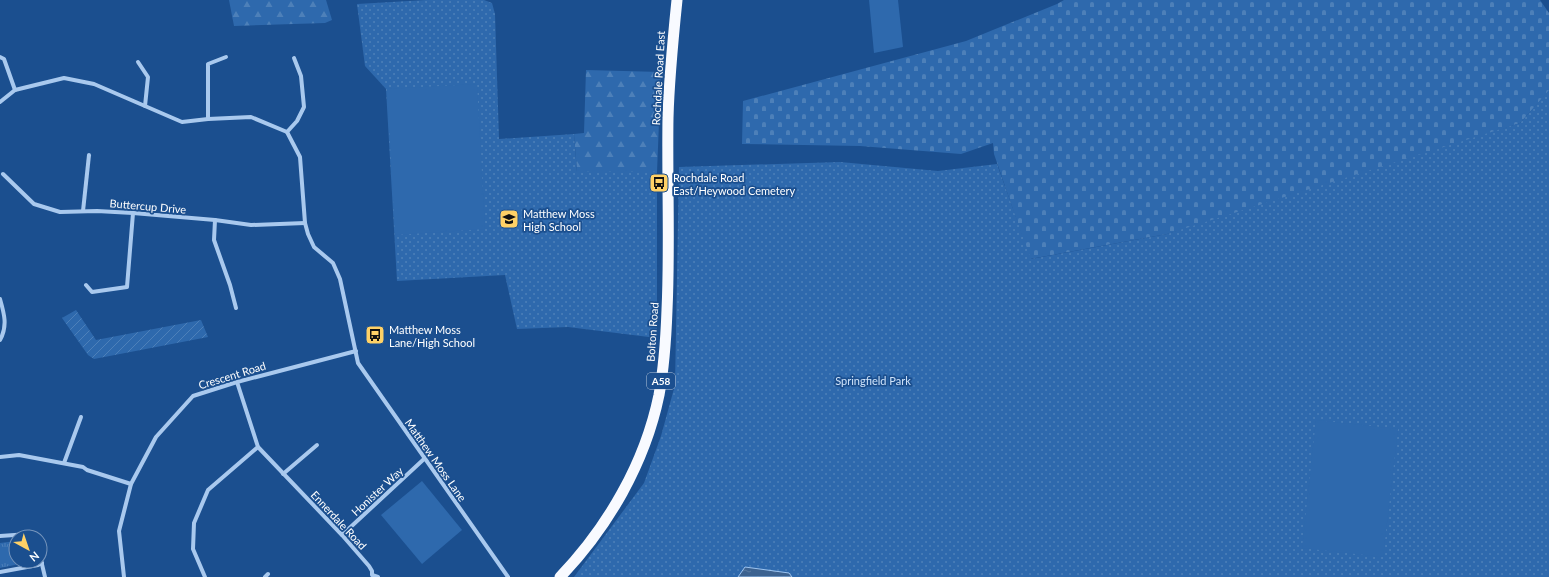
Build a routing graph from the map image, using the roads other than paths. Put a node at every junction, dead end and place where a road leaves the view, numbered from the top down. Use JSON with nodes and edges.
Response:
{"nodes":[{"id":1,"x":678,"y":0,"type":"edge"},
{"id":2,"x":0,"y":57,"type":"edge"},
{"id":3,"x":226,"y":57,"type":"dead end"},
{"id":4,"x":294,"y":58,"type":"dead end"},
{"id":5,"x":138,"y":62,"type":"dead end"},
{"id":6,"x":15,"y":90,"type":"junction"},
{"id":7,"x":0,"y":102,"type":"edge"},
{"id":8,"x":145,"y":106,"type":"junction"},
{"id":9,"x":208,"y":119,"type":"junction"},
{"id":10,"x":287,"y":132,"type":"junction"},
{"id":11,"x":90,"y":155,"type":"dead end"},
{"id":12,"x":668,"y":158,"type":"joint"},
{"id":13,"x":3,"y":174,"type":"dead end"},
{"id":14,"x":83,"y":211,"type":"junction"},
{"id":15,"x":133,"y":213,"type":"junction"},
{"id":16,"x":215,"y":220,"type":"junction"},
{"id":17,"x":305,"y":223,"type":"junction"},
{"id":18,"x":86,"y":285,"type":"dead end"},
{"id":19,"x":0,"y":299,"type":"edge"},
{"id":20,"x":236,"y":308,"type":"dead end"},
{"id":21,"x":2,"y":334,"type":"edge"},
{"id":22,"x":0,"y":340,"type":"edge"},
{"id":23,"x":356,"y":351,"type":"junction"},
{"id":24,"x":237,"y":382,"type":"junction"},
{"id":25,"x":81,"y":416,"type":"dead end"},
{"id":26,"x":317,"y":445,"type":"dead end"},
{"id":27,"x":258,"y":447,"type":"junction"},
{"id":28,"x":0,"y":457,"type":"edge"},
{"id":29,"x":424,"y":459,"type":"junction"},
{"id":30,"x":64,"y":463,"type":"junction"},
{"id":31,"x":283,"y":474,"type":"junction"},
{"id":32,"x":131,"y":484,"type":"junction"},
{"id":33,"x":342,"y":535,"type":"junction"},
{"id":34,"x":16,"y":569,"type":"edge"},
{"id":35,"x":0,"y":572,"type":"edge"},
{"id":36,"x":371,"y":576,"type":"edge"},
{"id":37,"x":124,"y":577,"type":"edge"},
{"id":38,"x":205,"y":577,"type":"edge"},
{"id":39,"x":378,"y":577,"type":"edge"},
{"id":40,"x":508,"y":577,"type":"edge"},
{"id":41,"x":560,"y":577,"type":"edge"}],
"edges":[{"from":1,"to":12,"type":"highway","name":"Rochdale Road East","number":"A58"},
{"from":2,"to":6,"type":"street"},
{"from":3,"to":9,"type":"street"},
{"from":4,"to":10,"type":"street"},
{"from":5,"to":8,"type":"street"},
{"from":6,"to":7,"type":"street"},
{"from":6,"to":8,"type":"street"},
{"from":8,"to":9,"type":"street"},
{"from":9,"to":10,"type":"street"},
{"from":10,"to":17,"type":"street","name":"Matthew Moss Lane"},
{"from":11,"to":14,"type":"street"},
{"from":12,"to":41,"type":"highway","name":"Bolton Road","number":"A58"},
{"from":13,"to":14,"type":"street","name":"Buttercup Drive"},
{"from":14,"to":15,"type":"street","name":"Buttercup Drive"},
{"from":15,"to":16,"type":"street","name":"Buttercup Drive"},
{"from":15,"to":18,"type":"street"},
{"from":16,"to":17,"type":"street","name":"Buttercup Drive"},
{"from":16,"to":20,"type":"street"},
{"from":17,"to":23,"type":"street","name":"Matthew Moss Lane"},
{"from":19,"to":21,"type":"street"},
{"from":21,"to":22,"type":"street"},
{"from":23,"to":24,"type":"street","name":"Crescent Road"},
{"from":23,"to":29,"type":"street","name":"Matthew Moss Lane"},
{"from":24,"to":27,"type":"street","name":"Ennerdale Road"},
{"from":24,"to":32,"type":"street","name":"Crescent Road"},
{"from":25,"to":30,"type":"street"},
{"from":26,"to":31,"type":"street"},
{"from":27,"to":31,"type":"street","name":"Ennerdale Road"},
{"from":27,"to":38,"type":"street"},
{"from":28,"to":30,"type":"street"},
{"from":29,"to":33,"type":"street","name":"Honister Way"},
{"from":29,"to":40,"type":"street","name":"Matthew Moss Lane"},
{"from":30,"to":32,"type":"street"},
{"from":31,"to":33,"type":"street","name":"Ennerdale Road"},
{"from":32,"to":37,"type":"street","name":"Crescent Road"},
{"from":33,"to":36,"type":"street","name":"Ennerdale Road"},
{"from":34,"to":35,"type":"street"},
{"from":36,"to":39,"type":"street","name":"Ennerdale Road"}]}
